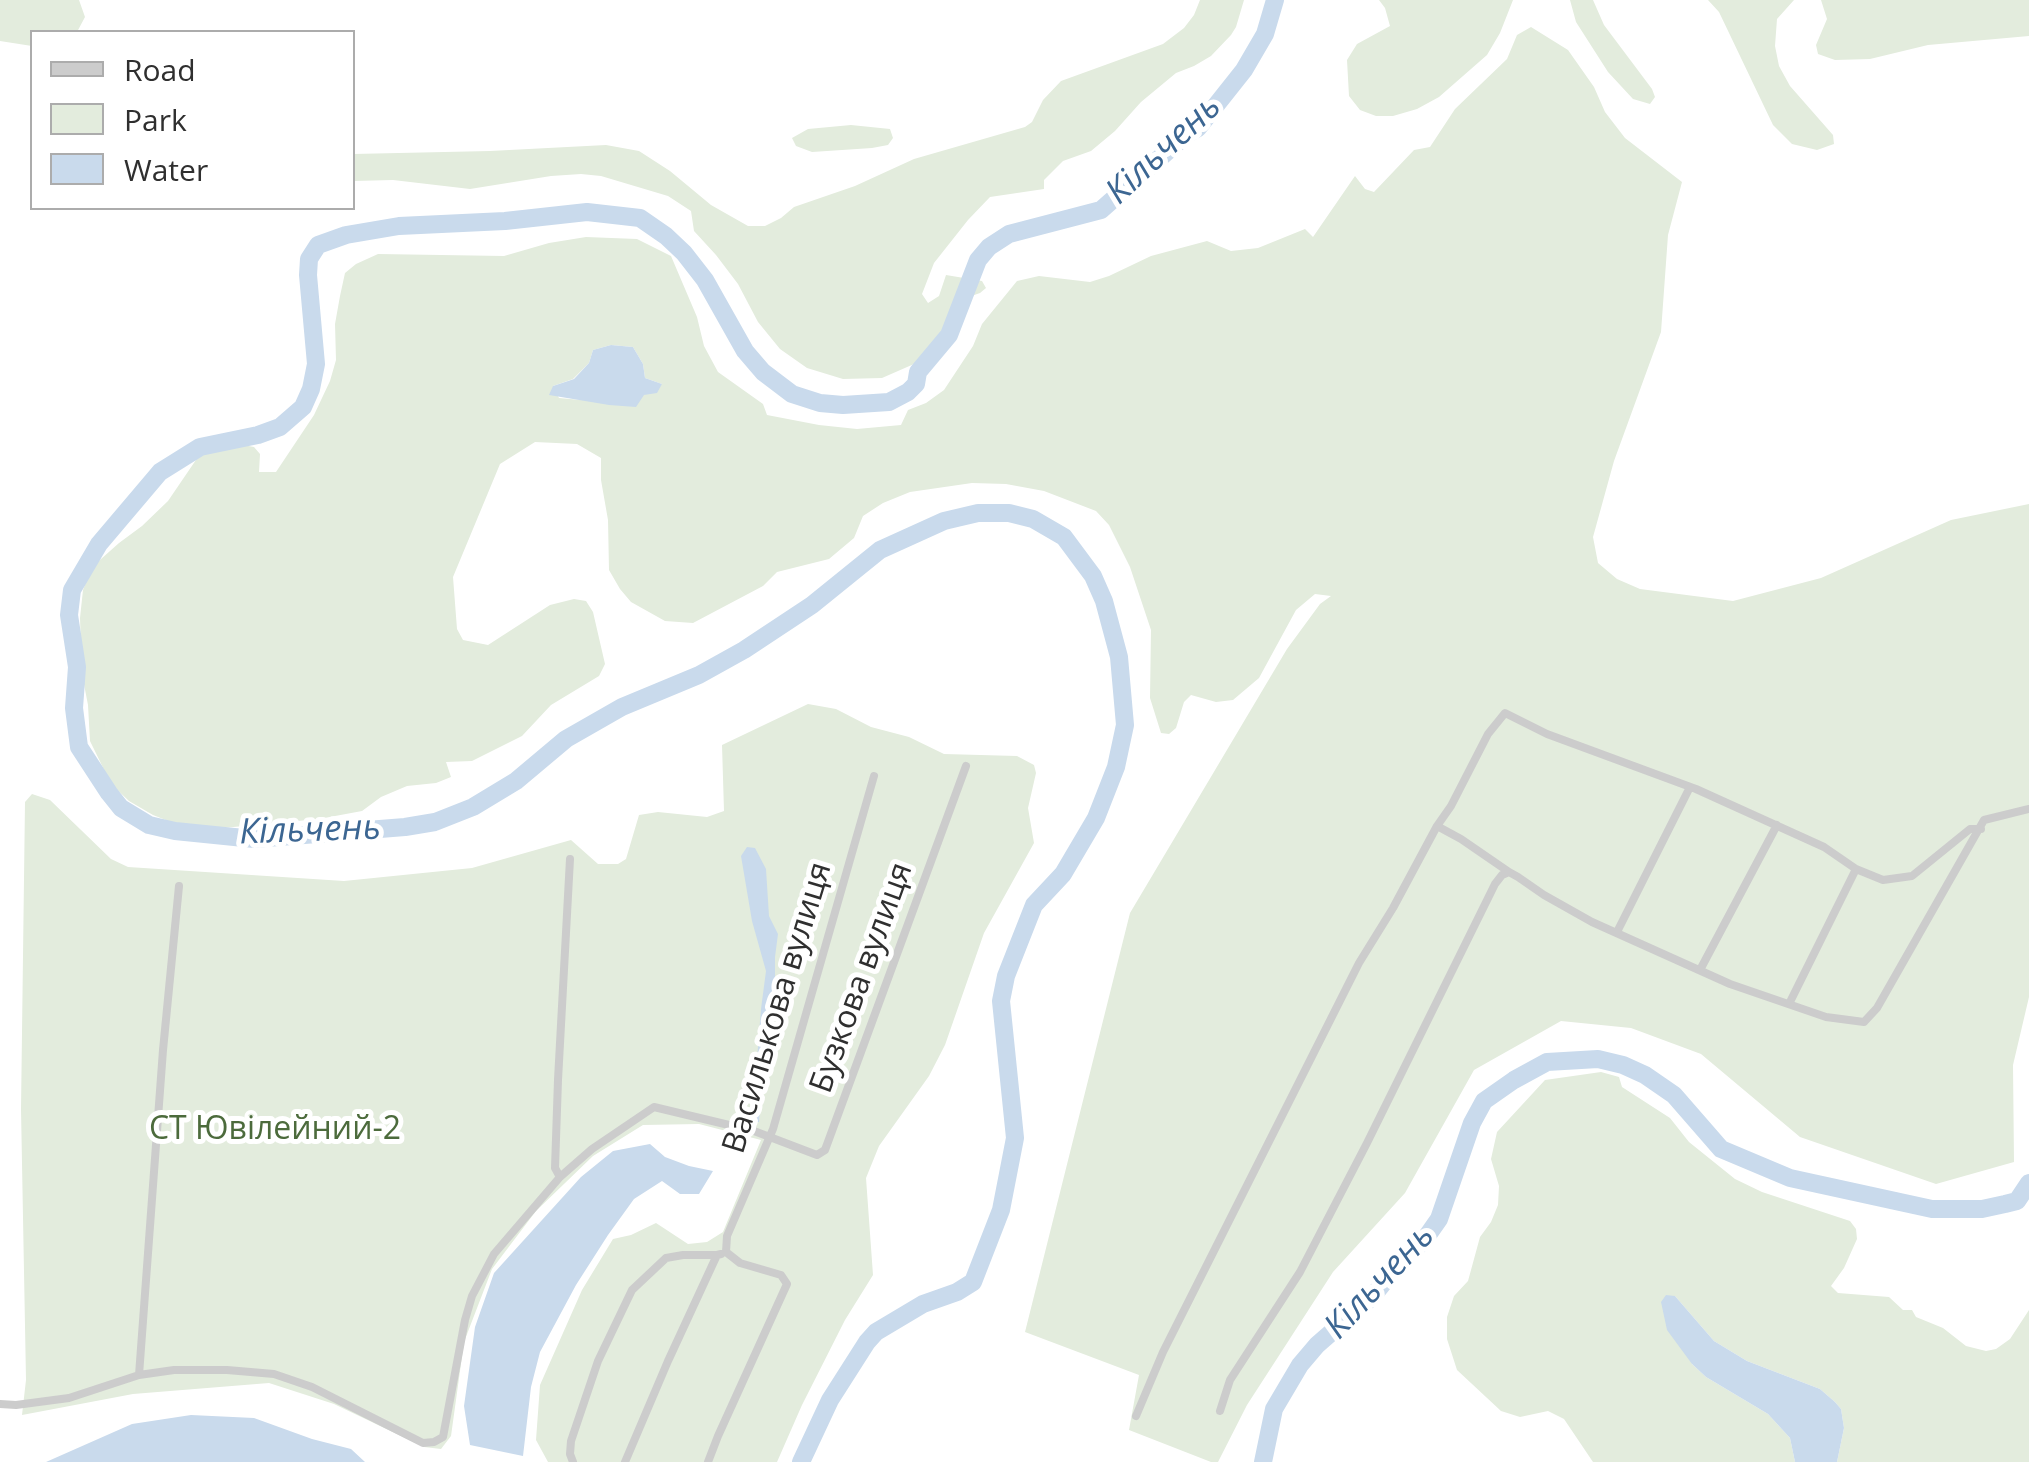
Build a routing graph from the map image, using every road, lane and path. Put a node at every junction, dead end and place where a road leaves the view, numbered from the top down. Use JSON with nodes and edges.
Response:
{"nodes":[{"id":1,"x":966,"y":766,"type":"dead end"},
{"id":2,"x":874,"y":776,"type":"dead end"},
{"id":3,"x":1690,"y":787,"type":"junction"},
{"id":4,"x":2029,"y":809,"type":"edge"},
{"id":5,"x":1437,"y":826,"type":"junction"},
{"id":6,"x":1776,"y":826,"type":"junction"},
{"id":7,"x":1981,"y":829,"type":"junction"},
{"id":8,"x":570,"y":859,"type":"dead end"},
{"id":9,"x":1856,"y":870,"type":"junction"},
{"id":10,"x":1509,"y":872,"type":"junction"},
{"id":11,"x":179,"y":886,"type":"dead end"},
{"id":12,"x":1618,"y":932,"type":"junction"},
{"id":13,"x":1700,"y":970,"type":"junction"},
{"id":14,"x":1789,"y":1004,"type":"junction"},
{"id":15,"x":769,"y":1138,"type":"junction"},
{"id":16,"x":560,"y":1177,"type":"junction"},
{"id":17,"x":721,"y":1254,"type":"junction"},
{"id":18,"x":138,"y":1375,"type":"junction"},
{"id":19,"x":0,"y":1404,"type":"edge"},
{"id":20,"x":1220,"y":1411,"type":"dead end"},
{"id":21,"x":1136,"y":1416,"type":"dead end"},
{"id":22,"x":572,"y":1462,"type":"edge"},
{"id":23,"x":625,"y":1462,"type":"edge"},
{"id":24,"x":708,"y":1462,"type":"edge"}],
"edges":[{"from":1,"to":15,"type":"street","name":"Бузкова вулиця"},
{"from":2,"to":15,"type":"street","name":"Василькова вулиця"},
{"from":3,"to":5,"type":"street"},
{"from":3,"to":6,"type":"street"},
{"from":3,"to":12,"type":"street"},
{"from":4,"to":7,"type":"street"},
{"from":5,"to":10,"type":"street"},
{"from":5,"to":21,"type":"street"},
{"from":6,"to":9,"type":"street"},
{"from":6,"to":13,"type":"street"},
{"from":7,"to":9,"type":"street"},
{"from":7,"to":14,"type":"street"},
{"from":8,"to":16,"type":"street"},
{"from":9,"to":14,"type":"street"},
{"from":10,"to":12,"type":"street"},
{"from":10,"to":20,"type":"street"},
{"from":11,"to":18,"type":"street"},
{"from":12,"to":13,"type":"street"},
{"from":13,"to":14,"type":"street"},
{"from":15,"to":16,"type":"street"},
{"from":15,"to":17,"type":"street","name":"Василькова вулиця"},
{"from":16,"to":18,"type":"street"},
{"from":17,"to":22,"type":"street"},
{"from":17,"to":23,"type":"street","name":"Василькова вулиця"},
{"from":17,"to":24,"type":"street"},
{"from":18,"to":19,"type":"street"}]}
